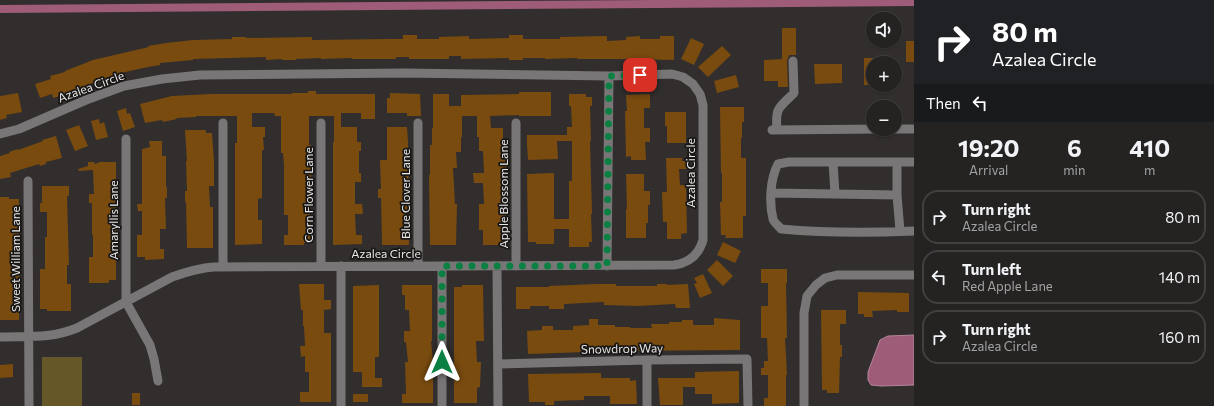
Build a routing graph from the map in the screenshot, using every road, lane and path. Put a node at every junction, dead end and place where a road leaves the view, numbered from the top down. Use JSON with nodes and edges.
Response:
{"nodes":[{"id":1,"x":793,"y":61,"type":"dead end"},
{"id":2,"x":609,"y":76,"type":"junction"},
{"id":3,"x":223,"y":123,"type":"dead end"},
{"id":4,"x":321,"y":123,"type":"dead end"},
{"id":5,"x":418,"y":123,"type":"dead end"},
{"id":6,"x":516,"y":123,"type":"dead end"},
{"id":7,"x":866,"y":129,"type":"edge"},
{"id":8,"x":902,"y":129,"type":"edge"},
{"id":9,"x":914,"y":129,"type":"edge"},
{"id":10,"x":0,"y":134,"type":"edge"},
{"id":11,"x":126,"y":139,"type":"dead end"},
{"id":12,"x":833,"y":162,"type":"junction"},
{"id":13,"x":897,"y":162,"type":"junction"},
{"id":14,"x":914,"y":162,"type":"edge"},
{"id":15,"x":28,"y":181,"type":"dead end"},
{"id":16,"x":772,"y":194,"type":"junction"},
{"id":17,"x":835,"y":194,"type":"junction"},
{"id":18,"x":897,"y":195,"type":"junction"},
{"id":19,"x":900,"y":231,"type":"junction"},
{"id":20,"x":914,"y":231,"type":"edge"},
{"id":21,"x":223,"y":266,"type":"junction"},
{"id":22,"x":321,"y":266,"type":"junction"},
{"id":23,"x":341,"y":266,"type":"junction"},
{"id":24,"x":418,"y":266,"type":"junction"},
{"id":25,"x":442,"y":266,"type":"junction"},
{"id":26,"x":498,"y":266,"type":"junction"},
{"id":27,"x":516,"y":266,"type":"junction"},
{"id":28,"x":607,"y":266,"type":"junction"},
{"id":29,"x":914,"y":274,"type":"edge"},
{"id":30,"x":126,"y":302,"type":"junction"},
{"id":31,"x":29,"y":336,"type":"junction"},
{"id":32,"x":0,"y":337,"type":"edge"},
{"id":33,"x":647,"y":360,"type":"junction"},
{"id":34,"x":498,"y":364,"type":"junction"},
{"id":35,"x":158,"y":381,"type":"dead end"},
{"id":36,"x":29,"y":406,"type":"edge"},
{"id":37,"x":341,"y":406,"type":"edge"},
{"id":38,"x":442,"y":406,"type":"edge"},
{"id":39,"x":498,"y":406,"type":"edge"},
{"id":40,"x":647,"y":406,"type":"edge"},
{"id":41,"x":748,"y":406,"type":"edge"},
{"id":42,"x":804,"y":406,"type":"edge"}],
"edges":[{"from":1,"to":7,"type":"street"},
{"from":2,"to":10,"type":"street","name":"Azalea Circle"},
{"from":2,"to":28,"type":"street"},
{"from":2,"to":28,"type":"street","name":"Azalea Circle"},
{"from":3,"to":21,"type":"street"},
{"from":4,"to":22,"type":"street","name":"Corn Flower Lane"},
{"from":5,"to":24,"type":"street","name":"Blue Clover Lane"},
{"from":6,"to":27,"type":"street","name":"Apple Blossom Lane"},
{"from":8,"to":9,"type":"street"},
{"from":11,"to":30,"type":"street","name":"Amaryllis Lane"},
{"from":12,"to":13,"type":"street"},
{"from":12,"to":16,"type":"street"},
{"from":12,"to":17,"type":"street"},
{"from":13,"to":14,"type":"street"},
{"from":13,"to":18,"type":"street"},
{"from":15,"to":31,"type":"street","name":"Sweet William Lane"},
{"from":16,"to":17,"type":"street"},
{"from":16,"to":19,"type":"street"},
{"from":17,"to":18,"type":"street"},
{"from":18,"to":19,"type":"street"},
{"from":19,"to":20,"type":"street"},
{"from":21,"to":22,"type":"street","name":"Azalea Circle"},
{"from":21,"to":30,"type":"street","name":"Azalea Circle"},
{"from":22,"to":23,"type":"street","name":"Azalea Circle"},
{"from":23,"to":24,"type":"street","name":"Azalea Circle"},
{"from":23,"to":37,"type":"street"},
{"from":24,"to":25,"type":"street","name":"Azalea Circle"},
{"from":25,"to":26,"type":"street","name":"Azalea Circle"},
{"from":25,"to":38,"type":"street"},
{"from":26,"to":27,"type":"street","name":"Azalea Circle"},
{"from":26,"to":34,"type":"street"},
{"from":27,"to":28,"type":"street","name":"Azalea Circle"},
{"from":29,"to":42,"type":"street"},
{"from":30,"to":31,"type":"street","name":"Azalea Circle"},
{"from":30,"to":35,"type":"street"},
{"from":31,"to":32,"type":"street","name":"Azalea Circle"},
{"from":31,"to":36,"type":"street","name":"Sweet William Lane"},
{"from":33,"to":34,"type":"street","name":"Snowdrop Way"},
{"from":33,"to":40,"type":"street"},
{"from":33,"to":41,"type":"street","name":"Snowdrop Way"},
{"from":34,"to":39,"type":"street"}]}
